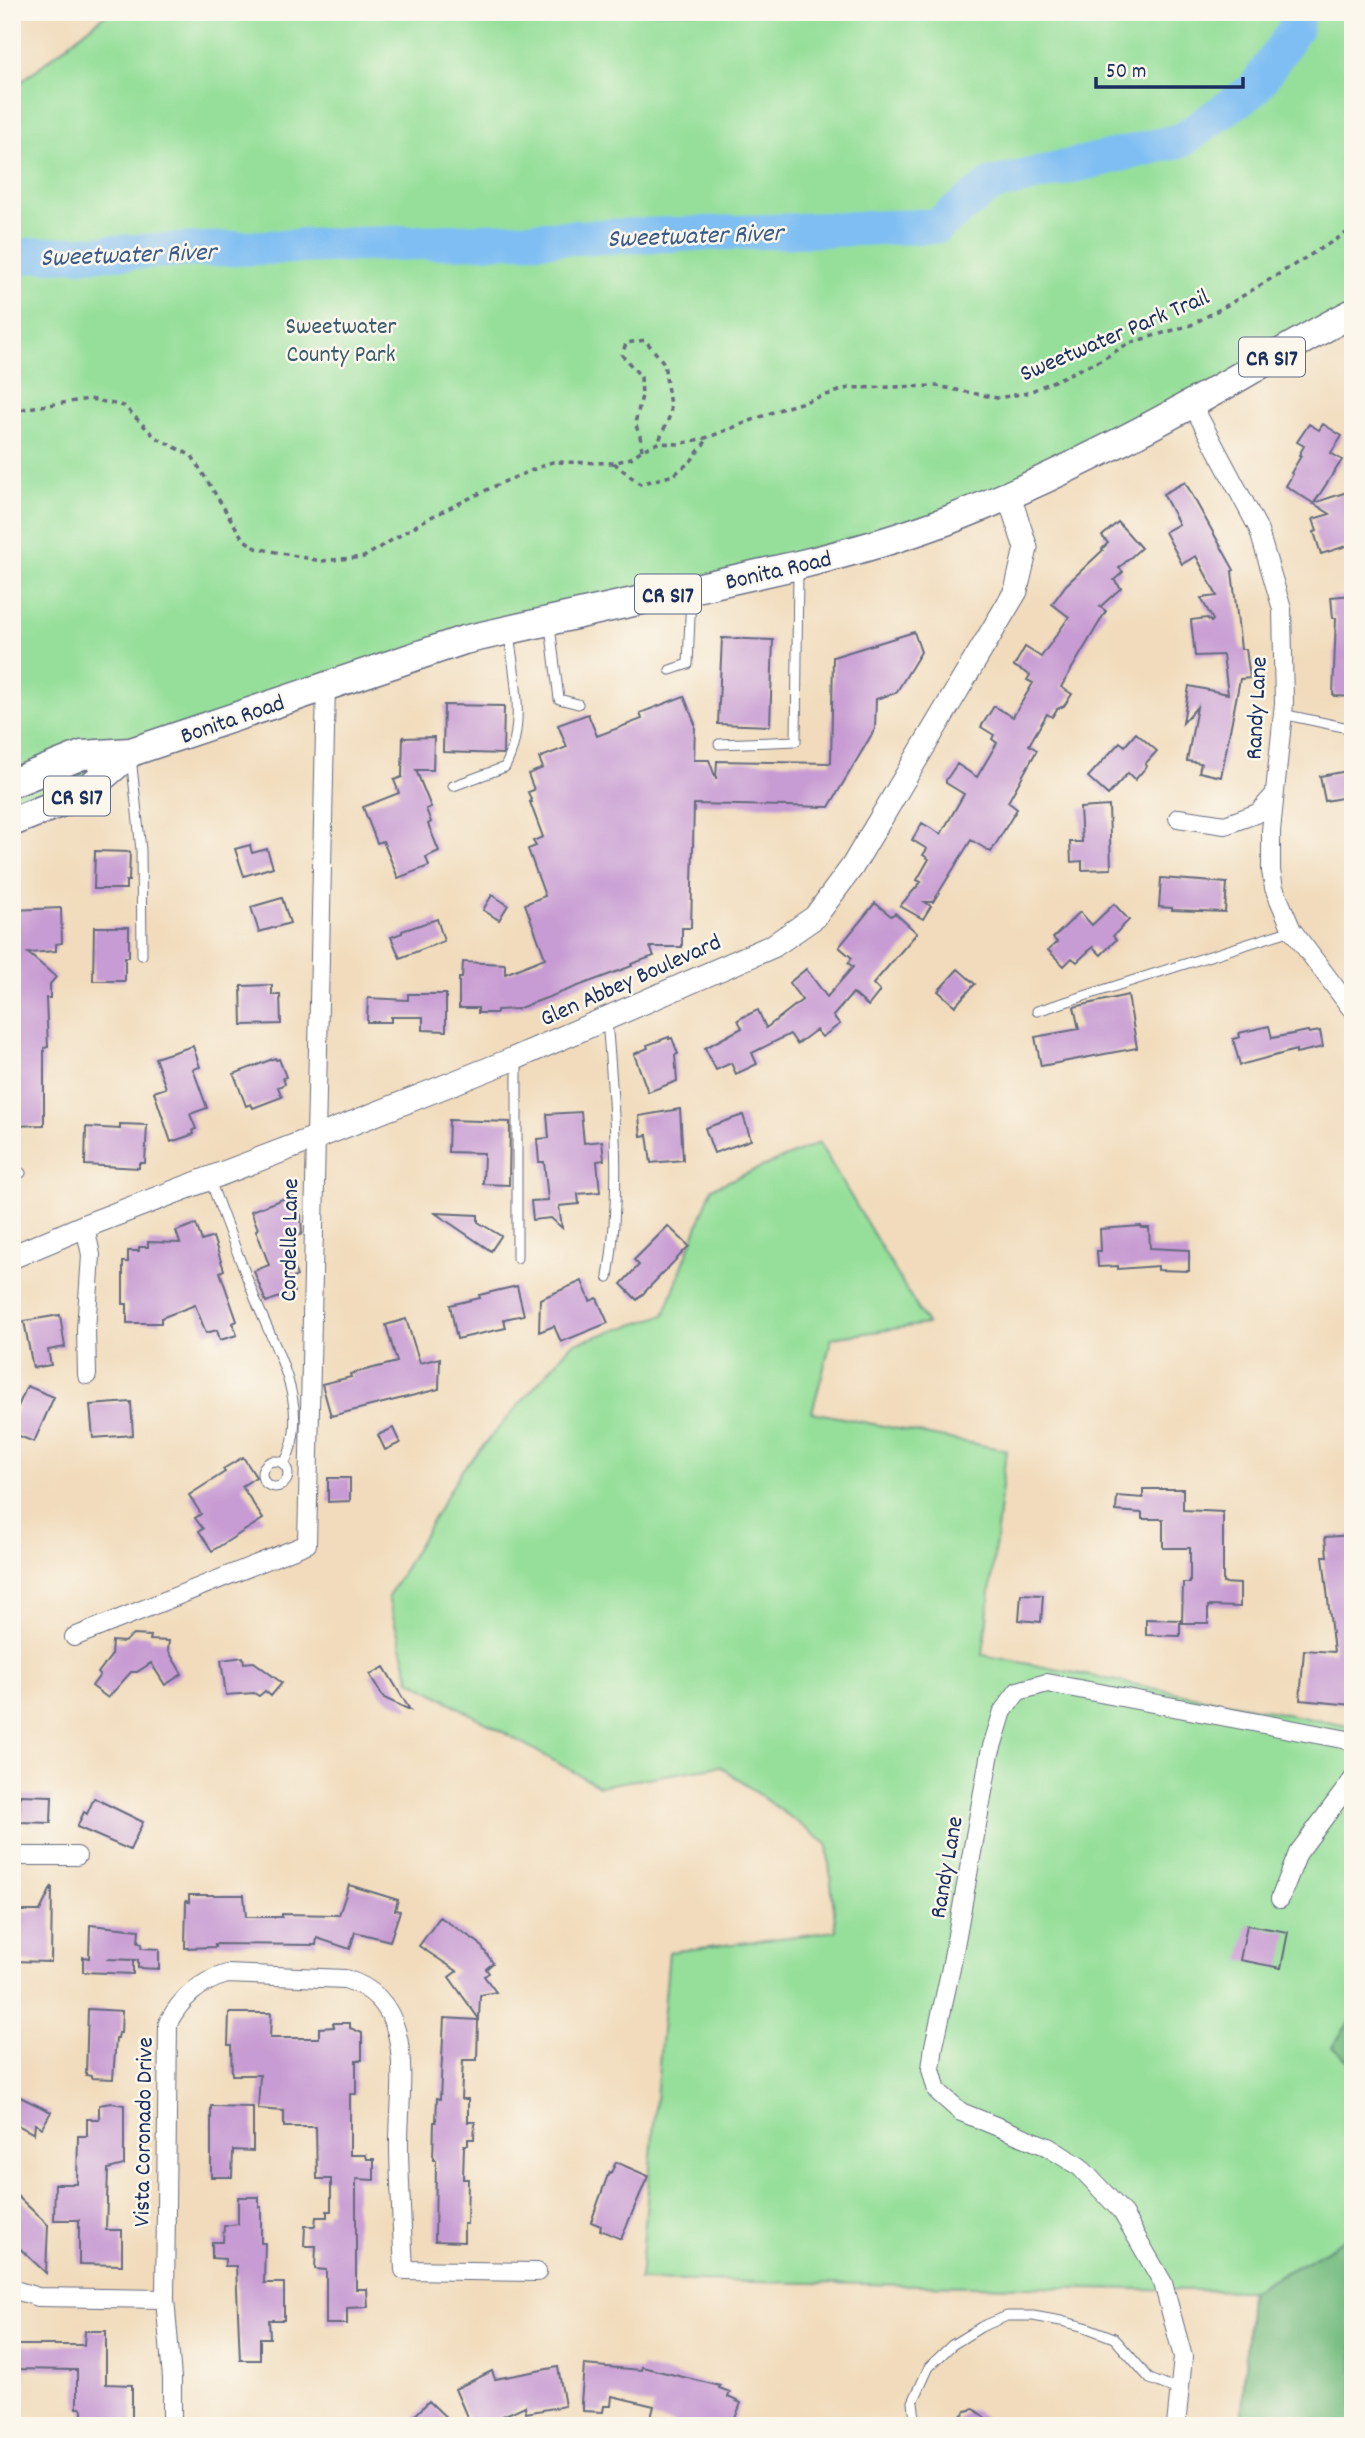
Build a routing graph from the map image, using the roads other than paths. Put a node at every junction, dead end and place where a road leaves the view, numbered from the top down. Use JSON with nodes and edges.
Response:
{"nodes":[{"id":1,"x":1353,"y":313,"type":"edge"},
{"id":2,"x":1192,"y":404,"type":"junction"},
{"id":3,"x":1009,"y":496,"type":"junction"},
{"id":4,"x":798,"y":565,"type":"junction"},
{"id":5,"x":691,"y":589,"type":"junction"},
{"id":6,"x":550,"y":621,"type":"junction"},
{"id":7,"x":508,"y":630,"type":"junction"},
{"id":8,"x":670,"y":670,"type":"dead end"},
{"id":9,"x":326,"y":686,"type":"junction"},
{"id":10,"x":578,"y":704,"type":"dead end"},
{"id":11,"x":1282,"y":714,"type":"junction"},
{"id":12,"x":1353,"y":729,"type":"edge"},
{"id":13,"x":719,"y":744,"type":"dead end"},
{"id":14,"x":131,"y":752,"type":"junction"},
{"id":15,"x":12,"y":783,"type":"edge"},
{"id":16,"x":453,"y":786,"type":"dead end"},
{"id":17,"x":1274,"y":795,"type":"junction"},
{"id":18,"x":1178,"y":818,"type":"dead end"},
{"id":19,"x":12,"y":822,"type":"edge"},
{"id":20,"x":1292,"y":930,"type":"junction"},
{"id":21,"x":142,"y":955,"type":"dead end"},
{"id":22,"x":1353,"y":1010,"type":"edge"},
{"id":23,"x":1037,"y":1011,"type":"dead end"},
{"id":24,"x":607,"y":1018,"type":"junction"},
{"id":25,"x":517,"y":1058,"type":"junction"},
{"id":26,"x":315,"y":1138,"type":"junction"},
{"id":27,"x":209,"y":1178,"type":"junction"},
{"id":28,"x":85,"y":1226,"type":"junction"},
{"id":29,"x":12,"y":1258,"type":"edge"},
{"id":30,"x":517,"y":1258,"type":"dead end"},
{"id":31,"x":608,"y":1277,"type":"dead end"},
{"id":32,"x":87,"y":1375,"type":"dead end"},
{"id":33,"x":284,"y":1464,"type":"dead end"},
{"id":34,"x":74,"y":1637,"type":"dead end"},
{"id":35,"x":1353,"y":1741,"type":"edge"},
{"id":36,"x":1353,"y":1779,"type":"edge"},
{"id":37,"x":12,"y":1856,"type":"edge"},
{"id":38,"x":77,"y":1856,"type":"dead end"},
{"id":39,"x":1280,"y":1899,"type":"dead end"},
{"id":40,"x":537,"y":2272,"type":"dead end"},
{"id":41,"x":12,"y":2289,"type":"edge"},
{"id":42,"x":165,"y":2300,"type":"junction"},
{"id":43,"x":1180,"y":2392,"type":"junction"},
{"id":44,"x":172,"y":2426,"type":"edge"},
{"id":45,"x":916,"y":2426,"type":"edge"},
{"id":46,"x":1176,"y":2426,"type":"edge"}],
"edges":[{"from":1,"to":2,"type":"main road","name":"Bonita Road","number":"CR S17"},
{"from":2,"to":3,"type":"main road","name":"Bonita Road","number":"CR S17"},
{"from":2,"to":11,"type":"street","name":"Randy Lane"},
{"from":3,"to":4,"type":"main road","name":"Bonita Road","number":"CR S17"},
{"from":3,"to":24,"type":"street","name":"Glen Abbey Boulevard"},
{"from":4,"to":5,"type":"main road","name":"Bonita Road","number":"CR S17"},
{"from":4,"to":13,"type":"lane"},
{"from":5,"to":6,"type":"main road","name":"Bonita Road","number":"CR S17"},
{"from":5,"to":8,"type":"lane"},
{"from":6,"to":7,"type":"main road","name":"Bonita Road","number":"CR S17"},
{"from":6,"to":10,"type":"lane"},
{"from":7,"to":9,"type":"main road","name":"Bonita Road","number":"CR S17"},
{"from":7,"to":16,"type":"lane"},
{"from":9,"to":14,"type":"main road","name":"Bonita Road","number":"CR S17"},
{"from":9,"to":26,"type":"street","name":"Cordelle Lane"},
{"from":11,"to":12,"type":"lane"},
{"from":11,"to":17,"type":"street","name":"Randy Lane"},
{"from":14,"to":15,"type":"main road","name":"Bonita Road","number":"CR S17"},
{"from":14,"to":19,"type":"main road","name":"Bonita Road","number":"CR S17"},
{"from":14,"to":21,"type":"lane"},
{"from":17,"to":18,"type":"street"},
{"from":17,"to":20,"type":"street","name":"Randy Lane"},
{"from":20,"to":22,"type":"street","name":"Randy Lane"},
{"from":20,"to":23,"type":"lane"},
{"from":24,"to":25,"type":"street","name":"Glen Abbey Boulevard"},
{"from":24,"to":31,"type":"lane"},
{"from":25,"to":26,"type":"street","name":"Glen Abbey Boulevard"},
{"from":25,"to":30,"type":"lane"},
{"from":26,"to":27,"type":"street","name":"Glen Abbey Boulevard"},
{"from":26,"to":34,"type":"street","name":"Cordelle Lane"},
{"from":27,"to":28,"type":"street","name":"Glen Abbey Boulevard"},
{"from":27,"to":33,"type":"lane"},
{"from":28,"to":29,"type":"street","name":"Glen Abbey Boulevard"},
{"from":28,"to":32,"type":"street"},
{"from":35,"to":43,"type":"street","name":"Randy Lane"},
{"from":36,"to":39,"type":"street"},
{"from":37,"to":38,"type":"street"},
{"from":40,"to":42,"type":"street","name":"Vista Coronado Drive"},
{"from":41,"to":42,"type":"street"},
{"from":42,"to":44,"type":"street","name":"Vista Coronado Drive"},
{"from":43,"to":45,"type":"lane"},
{"from":43,"to":46,"type":"street","name":"Randy Lane"}]}
